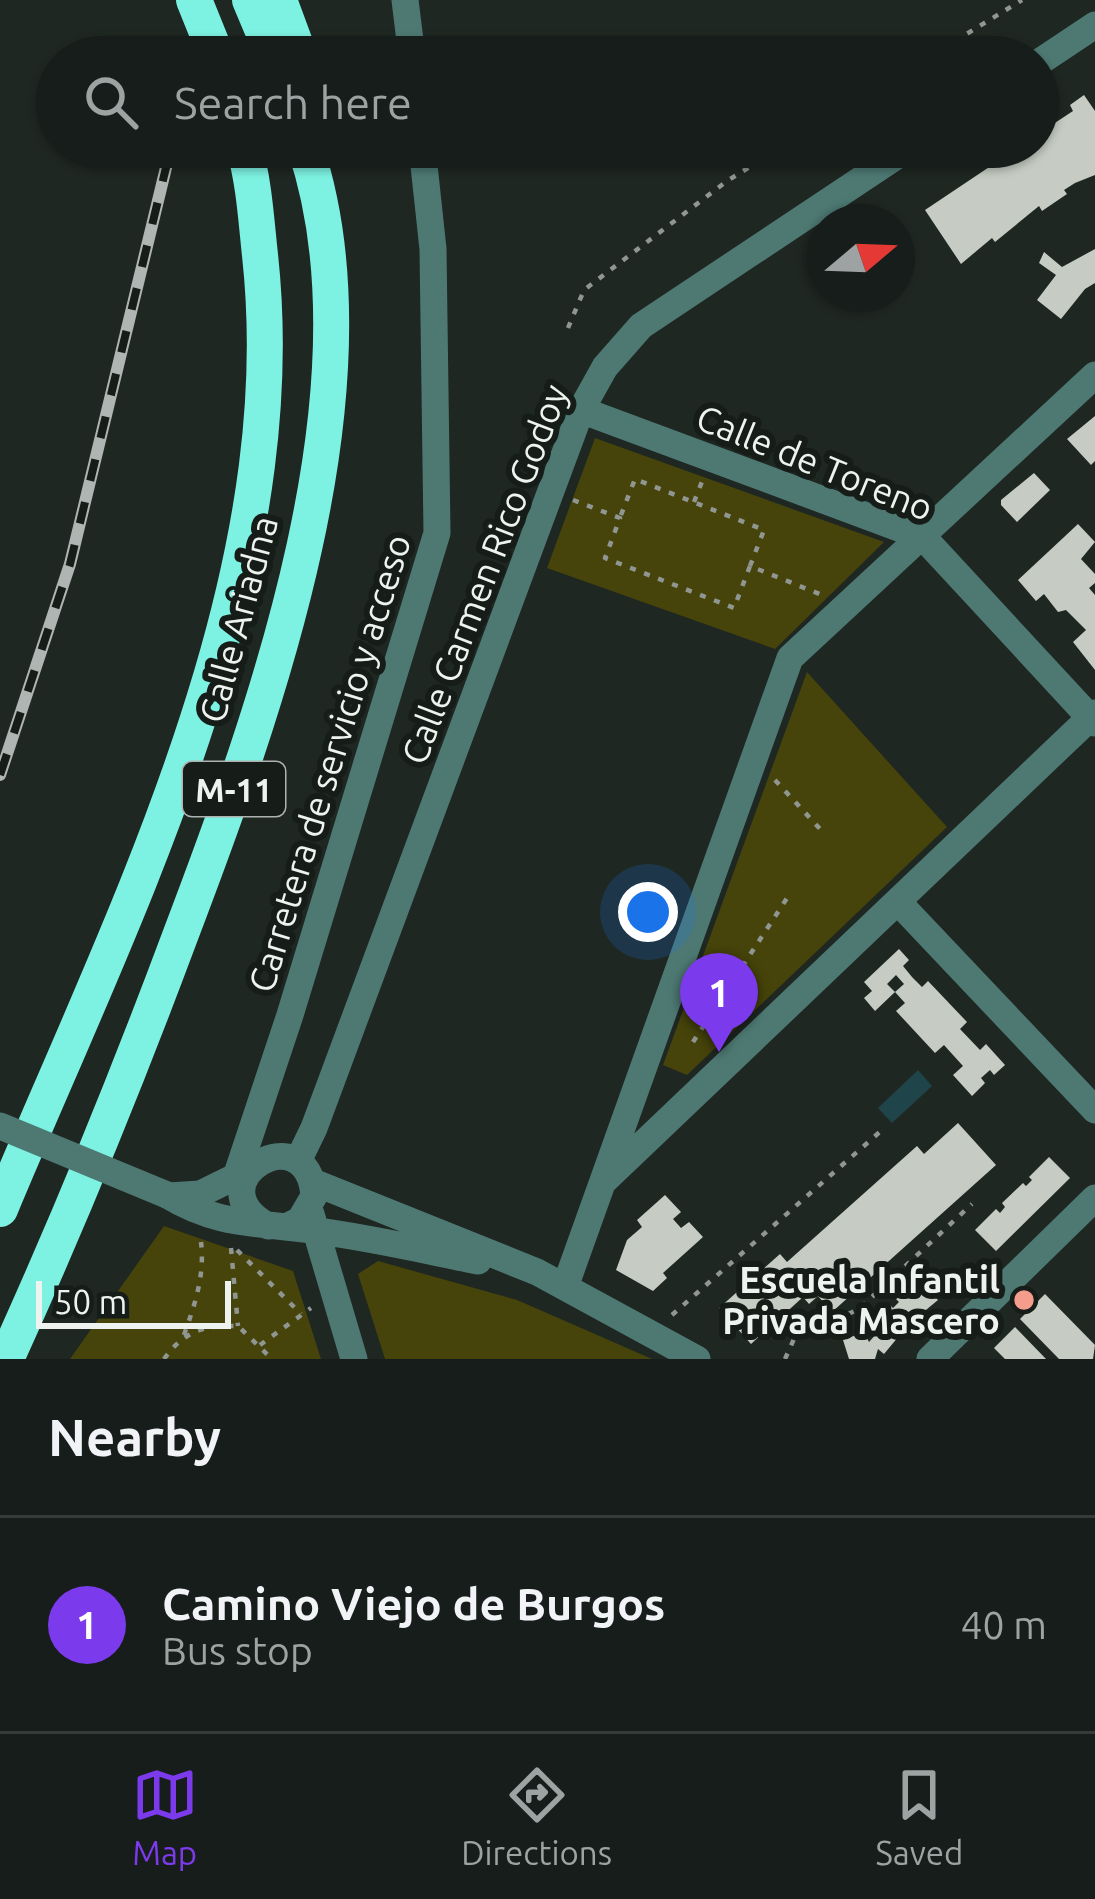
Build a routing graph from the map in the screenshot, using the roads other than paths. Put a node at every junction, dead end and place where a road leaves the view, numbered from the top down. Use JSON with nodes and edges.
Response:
{"nodes":[{"id":1,"x":194,"y":0,"type":"edge"},
{"id":2,"x":250,"y":0,"type":"edge"},
{"id":3,"x":279,"y":0,"type":"edge"},
{"id":4,"x":405,"y":0,"type":"edge"},
{"id":5,"x":1095,"y":25,"type":"edge"},
{"id":6,"x":209,"y":36,"type":"edge"},
{"id":7,"x":265,"y":36,"type":"edge"},
{"id":8,"x":292,"y":36,"type":"edge"},
{"id":9,"x":409,"y":36,"type":"edge"},
{"id":10,"x":1059,"y":48,"type":"edge"},
{"id":11,"x":250,"y":168,"type":"edge"},
{"id":12,"x":314,"y":168,"type":"edge"},
{"id":13,"x":424,"y":168,"type":"edge"},
{"id":14,"x":878,"y":168,"type":"edge"},
{"id":15,"x":1095,"y":375,"type":"edge"},
{"id":16,"x":581,"y":410,"type":"junction"},
{"id":17,"x":922,"y":537,"type":"junction"},
{"id":18,"x":1093,"y":718,"type":"edge"},
{"id":19,"x":899,"y":903,"type":"junction"},
{"id":20,"x":1095,"y":1111,"type":"edge"},
{"id":21,"x":0,"y":1126,"type":"edge"},
{"id":22,"x":242,"y":1173,"type":"junction"},
{"id":23,"x":598,"y":1186,"type":"junction"},
{"id":24,"x":167,"y":1196,"type":"junction"},
{"id":25,"x":1095,"y":1198,"type":"edge"},
{"id":26,"x":298,"y":1206,"type":"junction"},
{"id":27,"x":0,"y":1209,"type":"edge"},
{"id":28,"x":537,"y":1272,"type":"junction"},
{"id":29,"x":565,"y":1287,"type":"junction"},
{"id":30,"x":6,"y":1359,"type":"edge"},
{"id":31,"x":354,"y":1359,"type":"edge"},
{"id":32,"x":697,"y":1359,"type":"edge"},
{"id":33,"x":930,"y":1359,"type":"edge"}],
"edges":[{"from":1,"to":6,"type":"highway"},
{"from":2,"to":7,"type":"highway"},
{"from":3,"to":8,"type":"highway"},
{"from":4,"to":9,"type":"street"},
{"from":5,"to":10,"type":"street"},
{"from":11,"to":27,"type":"highway","name":"Calle Ariadna","number":"M-11"},
{"from":12,"to":30,"type":"highway","name":"Calle Ariadna","number":"M-11"},
{"from":13,"to":22,"type":"street","name":"Carretera de servicio y acceso"},
{"from":14,"to":16,"type":"street","name":"Calle Carmen Rico Godoy"},
{"from":15,"to":17,"type":"street"},
{"from":16,"to":17,"type":"street","name":"Calle de Toreno"},
{"from":16,"to":26,"type":"street","name":"Calle Carmen Rico Godoy"},
{"from":17,"to":18,"type":"street","name":"Calle de Toreno"},
{"from":17,"to":23,"type":"street"},
{"from":18,"to":19,"type":"street"},
{"from":19,"to":20,"type":"street"},
{"from":19,"to":23,"type":"street"},
{"from":21,"to":24,"type":"street","bridge":true},
{"from":22,"to":24,"type":"street"},
{"from":22,"to":26,"type":"street"},
{"from":22,"to":26,"type":"street"},
{"from":23,"to":29,"type":"street"},
{"from":24,"to":26,"type":"street"},
{"from":25,"to":33,"type":"street"},
{"from":26,"to":28,"type":"street"},
{"from":26,"to":28,"type":"street"},
{"from":26,"to":31,"type":"street"},
{"from":28,"to":29,"type":"street"},
{"from":29,"to":32,"type":"street"}]}
